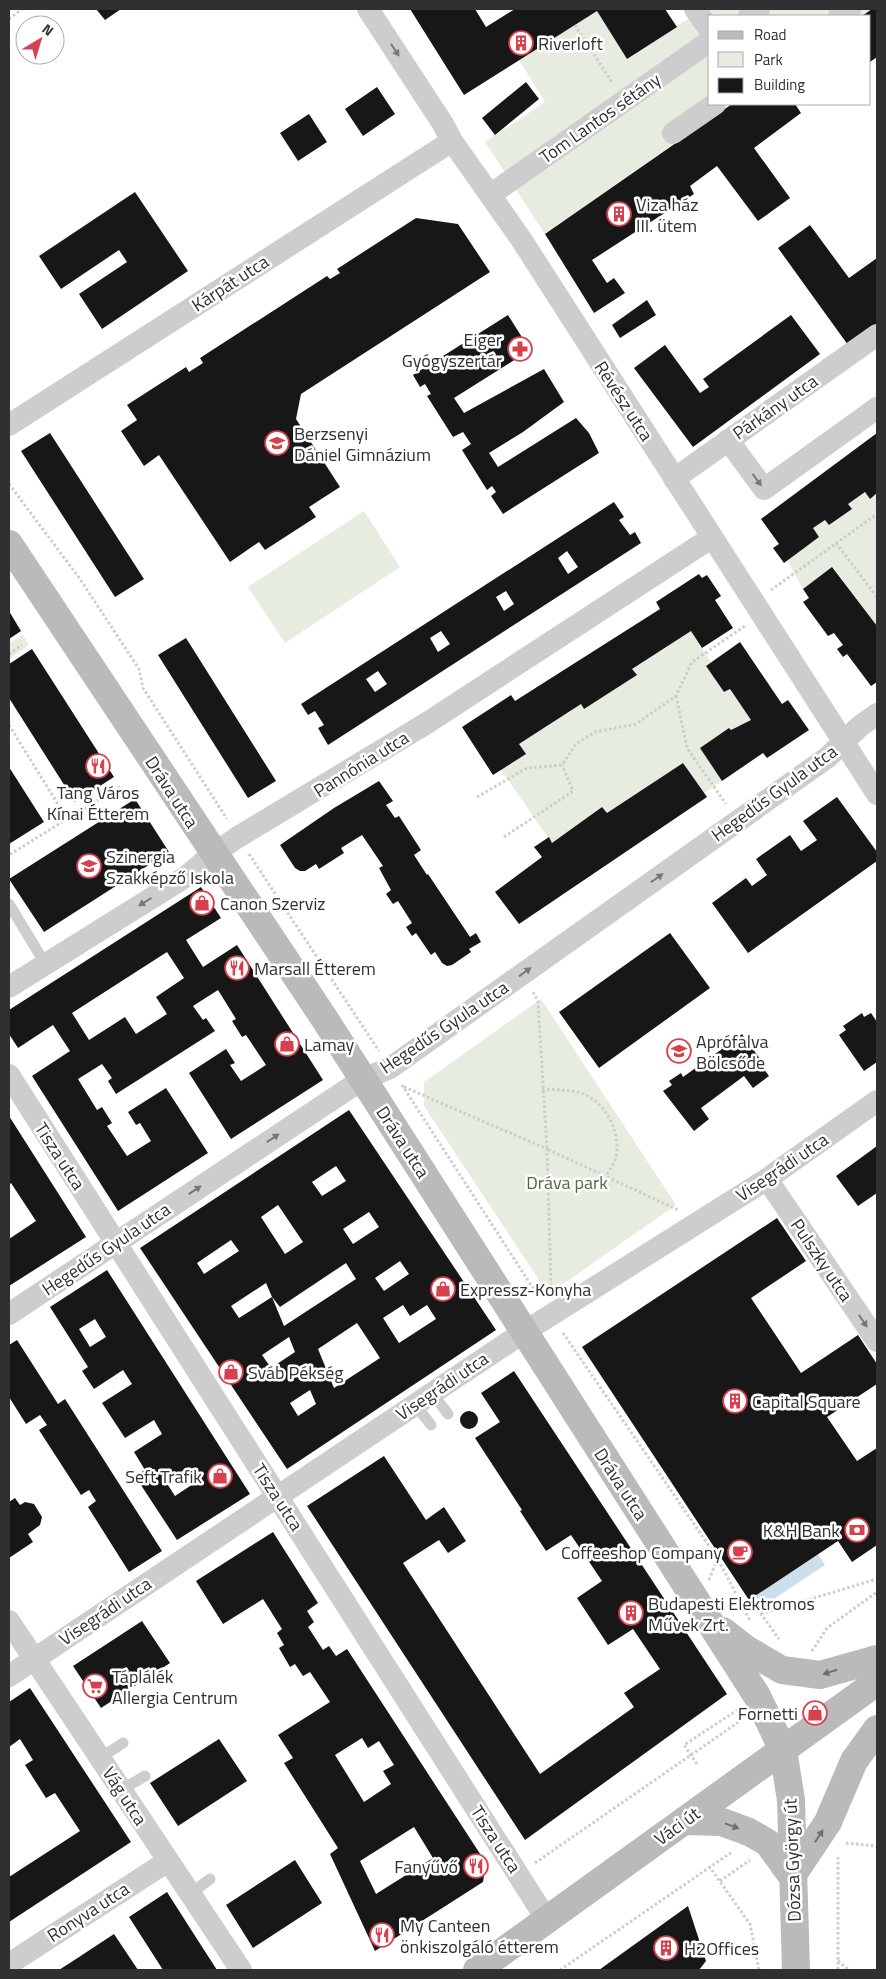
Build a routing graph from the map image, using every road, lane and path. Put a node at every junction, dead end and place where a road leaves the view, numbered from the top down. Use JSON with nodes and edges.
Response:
{"nodes":[{"id":1,"x":22,"y":9,"type":"edge"},
{"id":2,"x":368,"y":9,"type":"edge"},
{"id":3,"x":695,"y":9,"type":"edge"},
{"id":4,"x":9,"y":19,"type":"edge"},
{"id":5,"x":576,"y":25,"type":"dead end"},
{"id":6,"x":708,"y":27,"type":"edge"},
{"id":7,"x":708,"y":42,"type":"edge"},
{"id":8,"x":624,"y":102,"type":"junction"},
{"id":9,"x":714,"y":105,"type":"edge"},
{"id":10,"x":673,"y":133,"type":"dead end"},
{"id":11,"x":452,"y":141,"type":"junction"},
{"id":12,"x":490,"y":195,"type":"junction"},
{"id":13,"x":877,"y":335,"type":"edge"},
{"id":14,"x":877,"y":408,"type":"edge"},
{"id":15,"x":9,"y":425,"type":"edge"},
{"id":16,"x":728,"y":440,"type":"junction"},
{"id":17,"x":674,"y":479,"type":"junction"},
{"id":18,"x":9,"y":484,"type":"edge"},
{"id":19,"x":877,"y":514,"type":"edge"},
{"id":20,"x":711,"y":538,"type":"junction"},
{"id":21,"x":836,"y":543,"type":"junction"},
{"id":22,"x":9,"y":544,"type":"edge"},
{"id":23,"x":877,"y":597,"type":"edge"},
{"id":24,"x":758,"y":608,"type":"junction"},
{"id":25,"x":22,"y":645,"type":"dead end"},
{"id":26,"x":9,"y":654,"type":"edge"},
{"id":27,"x":676,"y":696,"type":"junction"},
{"id":28,"x":877,"y":714,"type":"edge"},
{"id":29,"x":9,"y":725,"type":"edge"},
{"id":30,"x":843,"y":742,"type":"junction"},
{"id":31,"x":562,"y":766,"type":"junction"},
{"id":32,"x":120,"y":786,"type":"dead end"},
{"id":33,"x":877,"y":794,"type":"edge"},
{"id":34,"x":477,"y":797,"type":"dead end"},
{"id":35,"x":67,"y":819,"type":"junction"},
{"id":36,"x":738,"y":821,"type":"junction"},
{"id":37,"x":238,"y":837,"type":"junction"},
{"id":38,"x":504,"y":837,"type":"dead end"},
{"id":39,"x":213,"y":854,"type":"junction"},
{"id":40,"x":9,"y":855,"type":"edge"},
{"id":41,"x":9,"y":904,"type":"edge"},
{"id":42,"x":46,"y":965,"type":"junction"},
{"id":43,"x":523,"y":974,"type":"junction"},
{"id":44,"x":9,"y":987,"type":"edge"},
{"id":45,"x":390,"y":1068,"type":"junction"},
{"id":46,"x":9,"y":1075,"type":"edge"},
{"id":47,"x":363,"y":1079,"type":"junction"},
{"id":48,"x":403,"y":1087,"type":"junction"},
{"id":49,"x":542,"y":1089,"type":"junction"},
{"id":50,"x":877,"y":1100,"type":"edge"},
{"id":51,"x":547,"y":1148,"type":"junction"},
{"id":52,"x":606,"y":1177,"type":"junction"},
{"id":53,"x":768,"y":1179,"type":"junction"},
{"id":54,"x":700,"y":1221,"type":"junction"},
{"id":55,"x":116,"y":1243,"type":"junction"},
{"id":56,"x":557,"y":1311,"type":"junction"},
{"id":57,"x":9,"y":1314,"type":"edge"},
{"id":58,"x":524,"y":1332,"type":"junction"},
{"id":59,"x":877,"y":1342,"type":"edge"},
{"id":60,"x":424,"y":1399,"type":"junction"},
{"id":61,"x":448,"y":1414,"type":"dead end"},
{"id":62,"x":431,"y":1425,"type":"dead end"},
{"id":63,"x":278,"y":1497,"type":"junction"},
{"id":64,"x":877,"y":1579,"type":"edge"},
{"id":65,"x":877,"y":1592,"type":"edge"},
{"id":66,"x":740,"y":1605,"type":"junction"},
{"id":67,"x":761,"y":1614,"type":"junction"},
{"id":68,"x":750,"y":1620,"type":"dead end"},
{"id":69,"x":9,"y":1621,"type":"edge"},
{"id":70,"x":709,"y":1621,"type":"junction"},
{"id":71,"x":827,"y":1628,"type":"dead end"},
{"id":72,"x":782,"y":1647,"type":"dead end"},
{"id":73,"x":34,"y":1659,"type":"junction"},
{"id":74,"x":877,"y":1660,"type":"edge"},
{"id":75,"x":9,"y":1676,"type":"edge"},
{"id":76,"x":877,"y":1682,"type":"edge"},
{"id":77,"x":742,"y":1706,"type":"dead end"},
{"id":78,"x":877,"y":1729,"type":"edge"},
{"id":79,"x":719,"y":1735,"type":"dead end"},
{"id":80,"x":123,"y":1743,"type":"dead end"},
{"id":81,"x":783,"y":1750,"type":"junction"},
{"id":82,"x":690,"y":1755,"type":"junction"},
{"id":83,"x":100,"y":1758,"type":"junction"},
{"id":84,"x":697,"y":1764,"type":"dead end"},
{"id":85,"x":145,"y":1776,"type":"dead end"},
{"id":86,"x":121,"y":1790,"type":"junction"},
{"id":87,"x":684,"y":1821,"type":"junction"},
{"id":88,"x":846,"y":1843,"type":"dead end"},
{"id":89,"x":877,"y":1846,"type":"edge"},
{"id":90,"x":737,"y":1848,"type":"dead end"},
{"id":91,"x":754,"y":1857,"type":"dead end"},
{"id":92,"x":838,"y":1857,"type":"dead end"},
{"id":93,"x":168,"y":1861,"type":"junction"},
{"id":94,"x":709,"y":1866,"type":"junction"},
{"id":95,"x":518,"y":1874,"type":"junction"},
{"id":96,"x":792,"y":1876,"type":"junction"},
{"id":97,"x":210,"y":1879,"type":"dead end"},
{"id":98,"x":720,"y":1881,"type":"junction"},
{"id":99,"x":190,"y":1894,"type":"junction"},
{"id":100,"x":547,"y":1920,"type":"junction"},
{"id":101,"x":838,"y":1960,"type":"junction"},
{"id":102,"x":9,"y":1964,"type":"edge"},
{"id":103,"x":241,"y":1970,"type":"edge"},
{"id":104,"x":478,"y":1970,"type":"edge"},
{"id":105,"x":560,"y":1970,"type":"edge"},
{"id":106,"x":758,"y":1970,"type":"edge"},
{"id":107,"x":796,"y":1970,"type":"edge"},
{"id":108,"x":838,"y":1970,"type":"edge"},
{"id":109,"x":849,"y":1970,"type":"edge"}],
"edges":[{"from":1,"to":4,"type":"path"},
{"from":2,"to":11,"type":"street","name":"Révész utca","one_way":true},
{"from":3,"to":6,"type":"street"},
{"from":5,"to":8,"type":"path"},
{"from":7,"to":8,"type":"street","name":"Tom Lantos sétány"},
{"from":8,"to":12,"type":"street","name":"Tom Lantos sétány"},
{"from":9,"to":10,"type":"street"},
{"from":11,"to":12,"type":"street","name":"Révész utca"},
{"from":11,"to":15,"type":"street","name":"Kárpát utca"},
{"from":12,"to":17,"type":"street","name":"Révész utca"},
{"from":13,"to":16,"type":"street","name":"Párkány utca"},
{"from":16,"to":14,"type":"street","one_way":true},
{"from":16,"to":17,"type":"street","name":"Párkány utca"},
{"from":17,"to":20,"type":"street","name":"Révész utca"},
{"from":18,"to":37,"type":"path"},
{"from":19,"to":21,"type":"path"},
{"from":20,"to":24,"type":"street","name":"Révész utca"},
{"from":20,"to":37,"type":"street","name":"Pannónia utca"},
{"from":21,"to":23,"type":"path"},
{"from":21,"to":24,"type":"path"},
{"from":22,"to":39,"type":"main road","name":"Dráva utca"},
{"from":24,"to":27,"type":"path"},
{"from":24,"to":30,"type":"street","name":"Révész utca"},
{"from":25,"to":26,"type":"path"},
{"from":27,"to":31,"type":"path"},
{"from":27,"to":36,"type":"path"},
{"from":28,"to":30,"type":"street","name":"Hegedűs Gyula utca"},
{"from":29,"to":35,"type":"path"},
{"from":30,"to":33,"type":"street","name":"Révész utca"},
{"from":30,"to":36,"type":"street","name":"Hegedűs Gyula utca"},
{"from":31,"to":34,"type":"path"},
{"from":31,"to":38,"type":"path"},
{"from":32,"to":35,"type":"path"},
{"from":35,"to":40,"type":"path"},
{"from":43,"to":36,"type":"street","name":"Hegedűs Gyula utca","one_way":true},
{"from":37,"to":39,"type":"street","name":"Pannónia utca"},
{"from":37,"to":45,"type":"path"},
{"from":39,"to":42,"type":"street","name":"Pannónia utca","one_way":true},
{"from":39,"to":47,"type":"main road","name":"Dráva utca"},
{"from":41,"to":42,"type":"lane"},
{"from":42,"to":44,"type":"street","name":"Pannónia utca"},
{"from":43,"to":45,"type":"street","name":"Hegedűs Gyula utca"},
{"from":43,"to":49,"type":"path"},
{"from":45,"to":47,"type":"street","name":"Hegedűs Gyula utca"},
{"from":45,"to":48,"type":"path"},
{"from":46,"to":55,"type":"street","name":"Tisza utca"},
{"from":55,"to":47,"type":"street","name":"Hegedűs Gyula utca","one_way":true},
{"from":47,"to":58,"type":"main road","name":"Dráva utca"},
{"from":48,"to":51,"type":"path"},
{"from":48,"to":56,"type":"path"},
{"from":49,"to":51,"type":"path"},
{"from":49,"to":52,"type":"path"},
{"from":50,"to":53,"type":"street","name":"Visegrádi utca"},
{"from":51,"to":52,"type":"path"},
{"from":51,"to":56,"type":"path"},
{"from":52,"to":54,"type":"path"},
{"from":53,"to":54,"type":"street","name":"Visegrádi utca"},
{"from":53,"to":59,"type":"street","name":"Pulszky utca","one_way":true},
{"from":54,"to":56,"type":"street","name":"Visegrádi utca"},
{"from":55,"to":57,"type":"street","name":"Hegedűs Gyula utca"},
{"from":55,"to":63,"type":"street","name":"Tisza utca"},
{"from":56,"to":58,"type":"street","name":"Visegrádi utca"},
{"from":56,"to":66,"type":"path"},
{"from":58,"to":60,"type":"street","name":"Visegrádi utca"},
{"from":58,"to":70,"type":"main road","name":"Dráva utca"},
{"from":60,"to":61,"type":"lane"},
{"from":60,"to":62,"type":"lane"},
{"from":60,"to":63,"type":"street","name":"Visegrádi utca"},
{"from":63,"to":73,"type":"street","name":"Visegrádi utca"},
{"from":63,"to":95,"type":"street","name":"Tisza utca"},
{"from":64,"to":67,"type":"path"},
{"from":65,"to":71,"type":"path"},
{"from":66,"to":67,"type":"path"},
{"from":66,"to":68,"type":"path"},
{"from":67,"to":72,"type":"path"},
{"from":69,"to":73,"type":"street","name":"Vág utca"},
{"from":74,"to":70,"type":"main road","one_way":true},
{"from":70,"to":81,"type":"main road","name":"Dráva utca"},
{"from":73,"to":75,"type":"street","name":"Visegrádi utca"},
{"from":73,"to":83,"type":"street","name":"Vág utca"},
{"from":76,"to":81,"type":"main road","name":"Váci út"},
{"from":77,"to":82,"type":"path"},
{"from":96,"to":78,"type":"main road","one_way":true},
{"from":79,"to":82,"type":"path"},
{"from":80,"to":83,"type":"lane"},
{"from":81,"to":87,"type":"main road","name":"Váci út"},
{"from":81,"to":96,"type":"main road","name":"Dózsa György út"},
{"from":82,"to":84,"type":"path"},
{"from":82,"to":95,"type":"path"},
{"from":83,"to":86,"type":"street","name":"Vág utca"},
{"from":85,"to":86,"type":"lane"},
{"from":86,"to":93,"type":"street","name":"Vág utca"},
{"from":87,"to":96,"type":"main road","one_way":true},
{"from":87,"to":100,"type":"main road","name":"Váci út"},
{"from":88,"to":89,"type":"path"},
{"from":90,"to":94,"type":"path"},
{"from":91,"to":98,"type":"path"},
{"from":92,"to":101,"type":"path"},
{"from":93,"to":99,"type":"street","name":"Vág utca"},
{"from":93,"to":102,"type":"street","name":"Ronyva utca"},
{"from":94,"to":98,"type":"path"},
{"from":94,"to":105,"type":"path"},
{"from":95,"to":100,"type":"street","name":"Tisza utca"},
{"from":96,"to":107,"type":"main road","name":"Dózsa György út"},
{"from":97,"to":99,"type":"lane"},
{"from":98,"to":106,"type":"path"},
{"from":99,"to":103,"type":"street","name":"Vág utca"},
{"from":100,"to":104,"type":"main road","name":"Váci út"},
{"from":101,"to":108,"type":"path"},
{"from":101,"to":109,"type":"path"}]}
